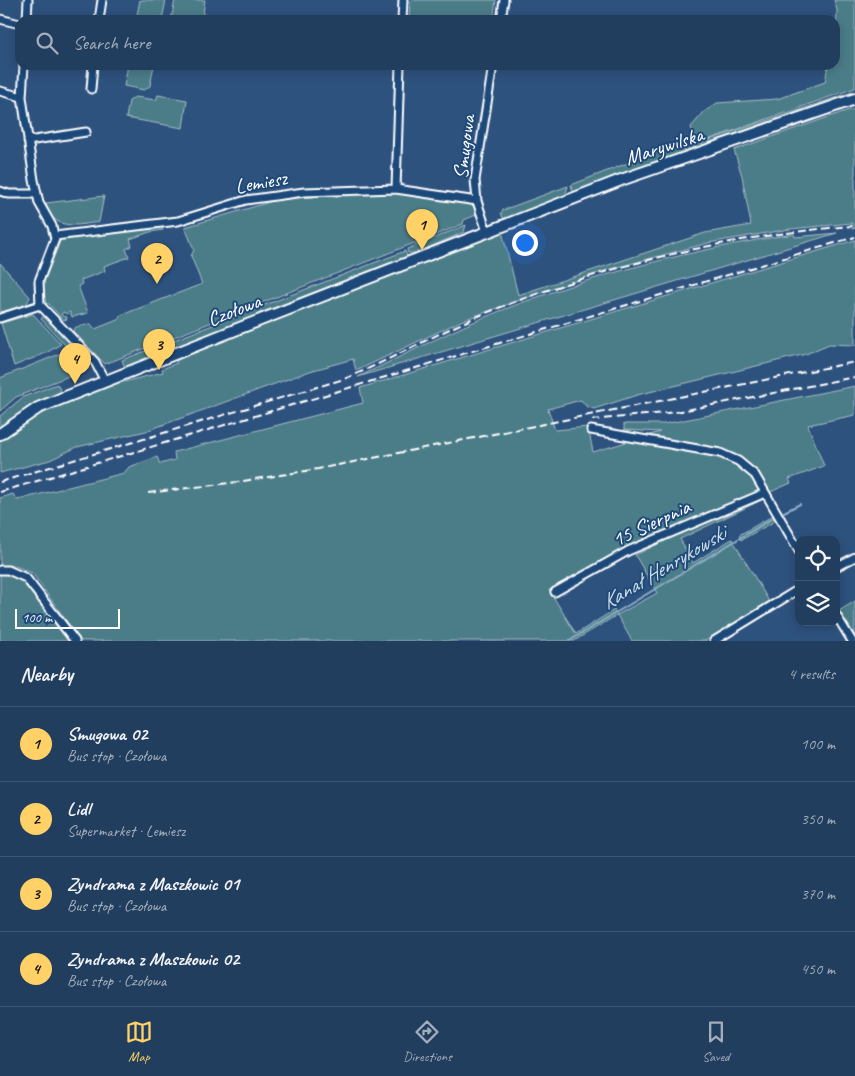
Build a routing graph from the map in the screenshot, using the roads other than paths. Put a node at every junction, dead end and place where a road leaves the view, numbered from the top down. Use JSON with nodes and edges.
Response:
{"nodes":[{"id":1,"x":28,"y":0,"type":"edge"},
{"id":2,"x":102,"y":0,"type":"edge"},
{"id":3,"x":403,"y":0,"type":"edge"},
{"id":4,"x":504,"y":0,"type":"edge"},
{"id":5,"x":27,"y":15,"type":"edge"},
{"id":6,"x":100,"y":15,"type":"edge"},
{"id":7,"x":402,"y":15,"type":"edge"},
{"id":8,"x":501,"y":15,"type":"edge"},
{"id":9,"x":0,"y":19,"type":"edge"},
{"id":10,"x":15,"y":23,"type":"edge"},
{"id":11,"x":24,"y":70,"type":"edge"},
{"id":12,"x":93,"y":70,"type":"edge"},
{"id":13,"x":400,"y":70,"type":"edge"},
{"id":14,"x":492,"y":70,"type":"edge"},
{"id":15,"x":91,"y":89,"type":"dead end"},
{"id":16,"x":0,"y":91,"type":"edge"},
{"id":17,"x":22,"y":97,"type":"junction"},
{"id":18,"x":855,"y":99,"type":"edge"},
{"id":19,"x":86,"y":132,"type":"dead end"},
{"id":20,"x":28,"y":141,"type":"junction"},
{"id":21,"x":396,"y":189,"type":"junction"},
{"id":22,"x":0,"y":191,"type":"edge"},
{"id":23,"x":37,"y":194,"type":"junction"},
{"id":24,"x":477,"y":201,"type":"junction"},
{"id":25,"x":488,"y":232,"type":"junction"},
{"id":26,"x":55,"y":236,"type":"junction"},
{"id":27,"x":40,"y":305,"type":"junction"},
{"id":28,"x":0,"y":318,"type":"edge"},
{"id":29,"x":105,"y":381,"type":"junction"},
{"id":30,"x":591,"y":430,"type":"dead end"},
{"id":31,"x":0,"y":434,"type":"edge"},
{"id":32,"x":765,"y":493,"type":"junction"},
{"id":33,"x":795,"y":545,"type":"edge"},
{"id":34,"x":855,"y":557,"type":"edge"},
{"id":35,"x":840,"y":566,"type":"edge"},
{"id":36,"x":0,"y":570,"type":"edge"},
{"id":37,"x":795,"y":591,"type":"edge"},
{"id":38,"x":555,"y":592,"type":"dead end"},
{"id":39,"x":840,"y":622,"type":"edge"},
{"id":40,"x":75,"y":641,"type":"edge"},
{"id":41,"x":714,"y":641,"type":"edge"},
{"id":42,"x":852,"y":641,"type":"edge"}],
"edges":[{"from":1,"to":5,"type":"street"},
{"from":2,"to":6,"type":"street"},
{"from":3,"to":7,"type":"street"},
{"from":4,"to":8,"type":"street"},
{"from":9,"to":10,"type":"street"},
{"from":11,"to":17,"type":"street"},
{"from":12,"to":15,"type":"street"},
{"from":13,"to":21,"type":"street"},
{"from":14,"to":24,"type":"street","name":"Smugowa"},
{"from":16,"to":17,"type":"street"},
{"from":17,"to":20,"type":"street"},
{"from":18,"to":25,"type":"street","name":"Marywilska"},
{"from":19,"to":20,"type":"street"},
{"from":20,"to":23,"type":"street"},
{"from":21,"to":24,"type":"street","name":"Lemiesz"},
{"from":21,"to":26,"type":"street","name":"Lemiesz"},
{"from":22,"to":23,"type":"street"},
{"from":23,"to":26,"type":"street"},
{"from":24,"to":25,"type":"street","name":"Smugowa"},
{"from":25,"to":29,"type":"street","name":"Czołowa"},
{"from":26,"to":27,"type":"street"},
{"from":27,"to":28,"type":"street"},
{"from":27,"to":29,"type":"street"},
{"from":29,"to":31,"type":"street","name":"Czołowa"},
{"from":30,"to":32,"type":"street"},
{"from":32,"to":33,"type":"street"},
{"from":32,"to":38,"type":"street","name":"15 Sierpnia"},
{"from":34,"to":35,"type":"street"},
{"from":36,"to":40,"type":"street"},
{"from":37,"to":41,"type":"street"},
{"from":39,"to":42,"type":"street"}]}
